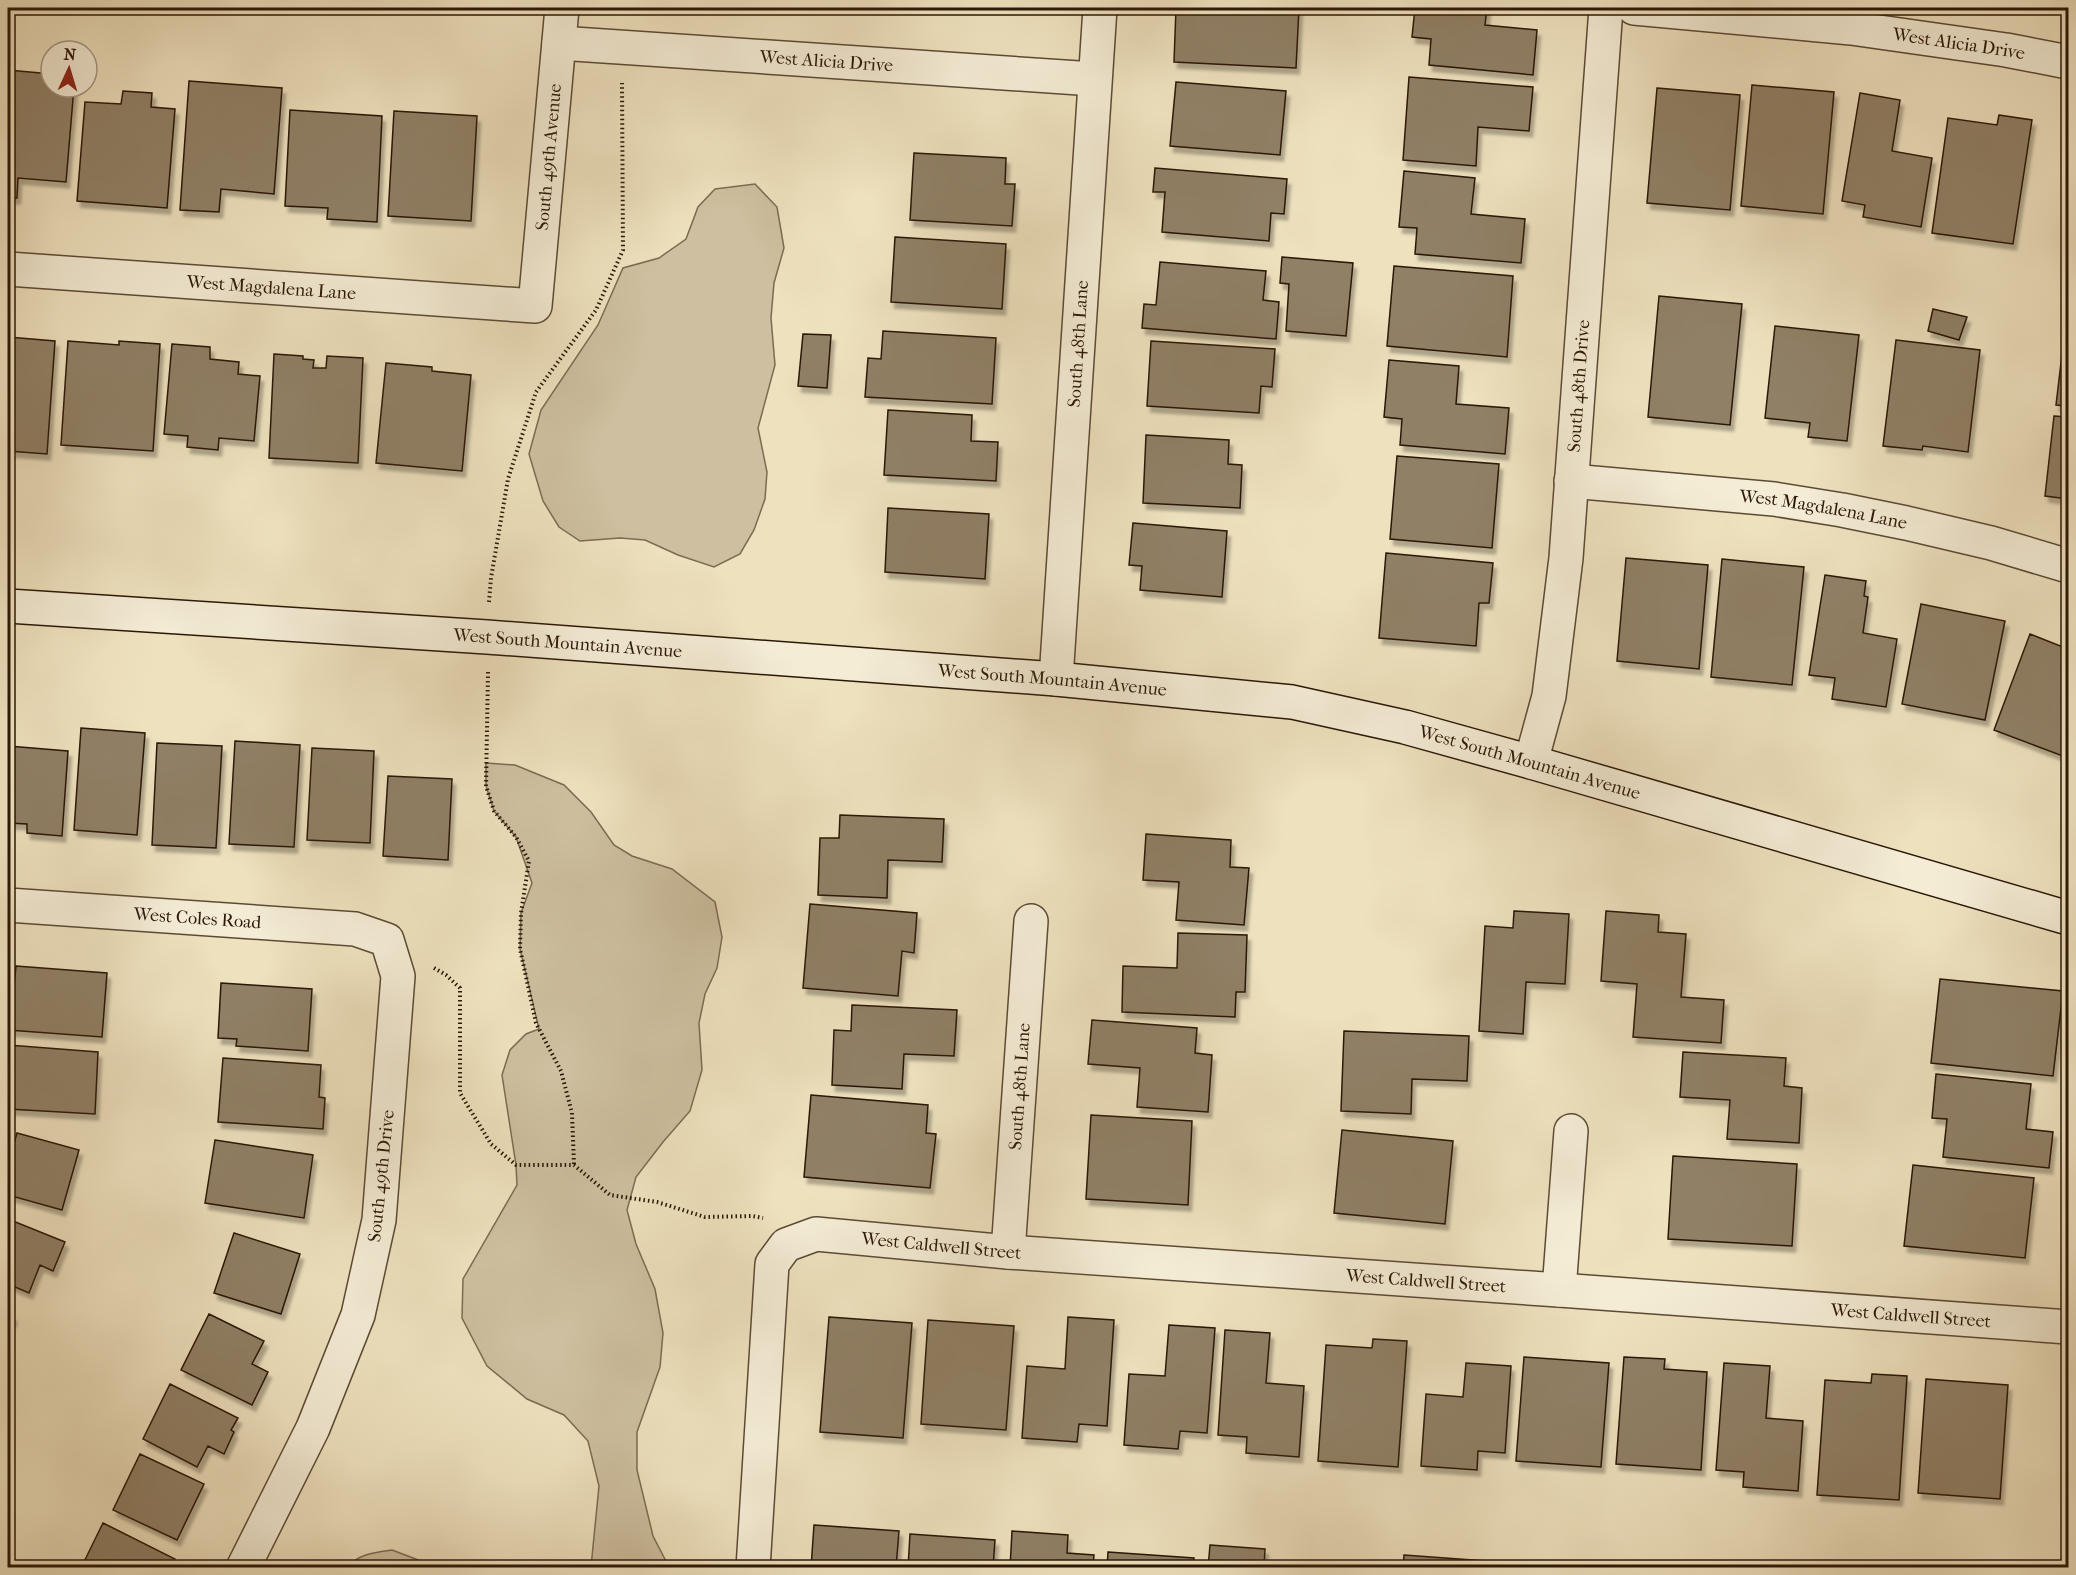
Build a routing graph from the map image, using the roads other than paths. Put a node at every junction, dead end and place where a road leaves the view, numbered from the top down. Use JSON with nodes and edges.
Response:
{"nodes":[{"id":1,"x":562,"y":8,"type":"edge"},
{"id":2,"x":1100,"y":8,"type":"edge"},
{"id":3,"x":1606,"y":8,"type":"edge"},
{"id":4,"x":1634,"y":8,"type":"edge"},
{"id":5,"x":559,"y":43,"type":"junction"},
{"id":6,"x":2068,"y":62,"type":"edge"},
{"id":7,"x":1094,"y":79,"type":"junction"},
{"id":8,"x":8,"y":269,"type":"edge"},
{"id":9,"x":535,"y":306,"type":"joint"},
{"id":10,"x":1571,"y":481,"type":"junction"},
{"id":11,"x":2068,"y":566,"type":"edge"},
{"id":12,"x":8,"y":606,"type":"edge"},
{"id":13,"x":1056,"y":679,"type":"junction"},
{"id":14,"x":1531,"y":762,"type":"junction"},
{"id":15,"x":8,"y":905,"type":"edge"},
{"id":16,"x":2068,"y":918,"type":"edge"},
{"id":17,"x":1031,"y":921,"type":"dead end"},
{"id":18,"x":387,"y":940,"type":"joint"},
{"id":19,"x":1571,"y":1131,"type":"dead end"},
{"id":20,"x":1008,"y":1252,"type":"junction"},
{"id":21,"x":1559,"y":1290,"type":"junction"},
{"id":22,"x":2068,"y":1327,"type":"edge"},
{"id":23,"x":243,"y":1568,"type":"edge"},
{"id":24,"x":753,"y":1568,"type":"edge"}],
"edges":[{"from":1,"to":5,"type":"street","name":"South 49th Avenue"},
{"from":2,"to":7,"type":"street","name":"South 48th Lane"},
{"from":3,"to":10,"type":"street","name":"South 48th Drive"},
{"from":4,"to":6,"type":"street","name":"West Alicia Drive"},
{"from":5,"to":7,"type":"street","name":"West Alicia Drive"},
{"from":5,"to":9,"type":"street","name":"South 49th Avenue"},
{"from":7,"to":13,"type":"street","name":"South 48th Lane"},
{"from":8,"to":9,"type":"street","name":"West Magdalena Lane"},
{"from":10,"to":11,"type":"street","name":"West Magdalena Lane"},
{"from":10,"to":14,"type":"street","name":"South 48th Drive"},
{"from":12,"to":13,"type":"street","name":"West South Mountain Avenue"},
{"from":13,"to":14,"type":"street","name":"West South Mountain Avenue"},
{"from":14,"to":16,"type":"street","name":"West South Mountain Avenue"},
{"from":15,"to":18,"type":"street","name":"West Coles Road"},
{"from":17,"to":20,"type":"street","name":"South 48th Lane"},
{"from":18,"to":23,"type":"street","name":"South 49th Drive"},
{"from":19,"to":21,"type":"street"},
{"from":20,"to":21,"type":"street","name":"West Caldwell Street"},
{"from":20,"to":24,"type":"street","name":"West Caldwell Street"},
{"from":21,"to":22,"type":"street","name":"West Caldwell Street"}]}
